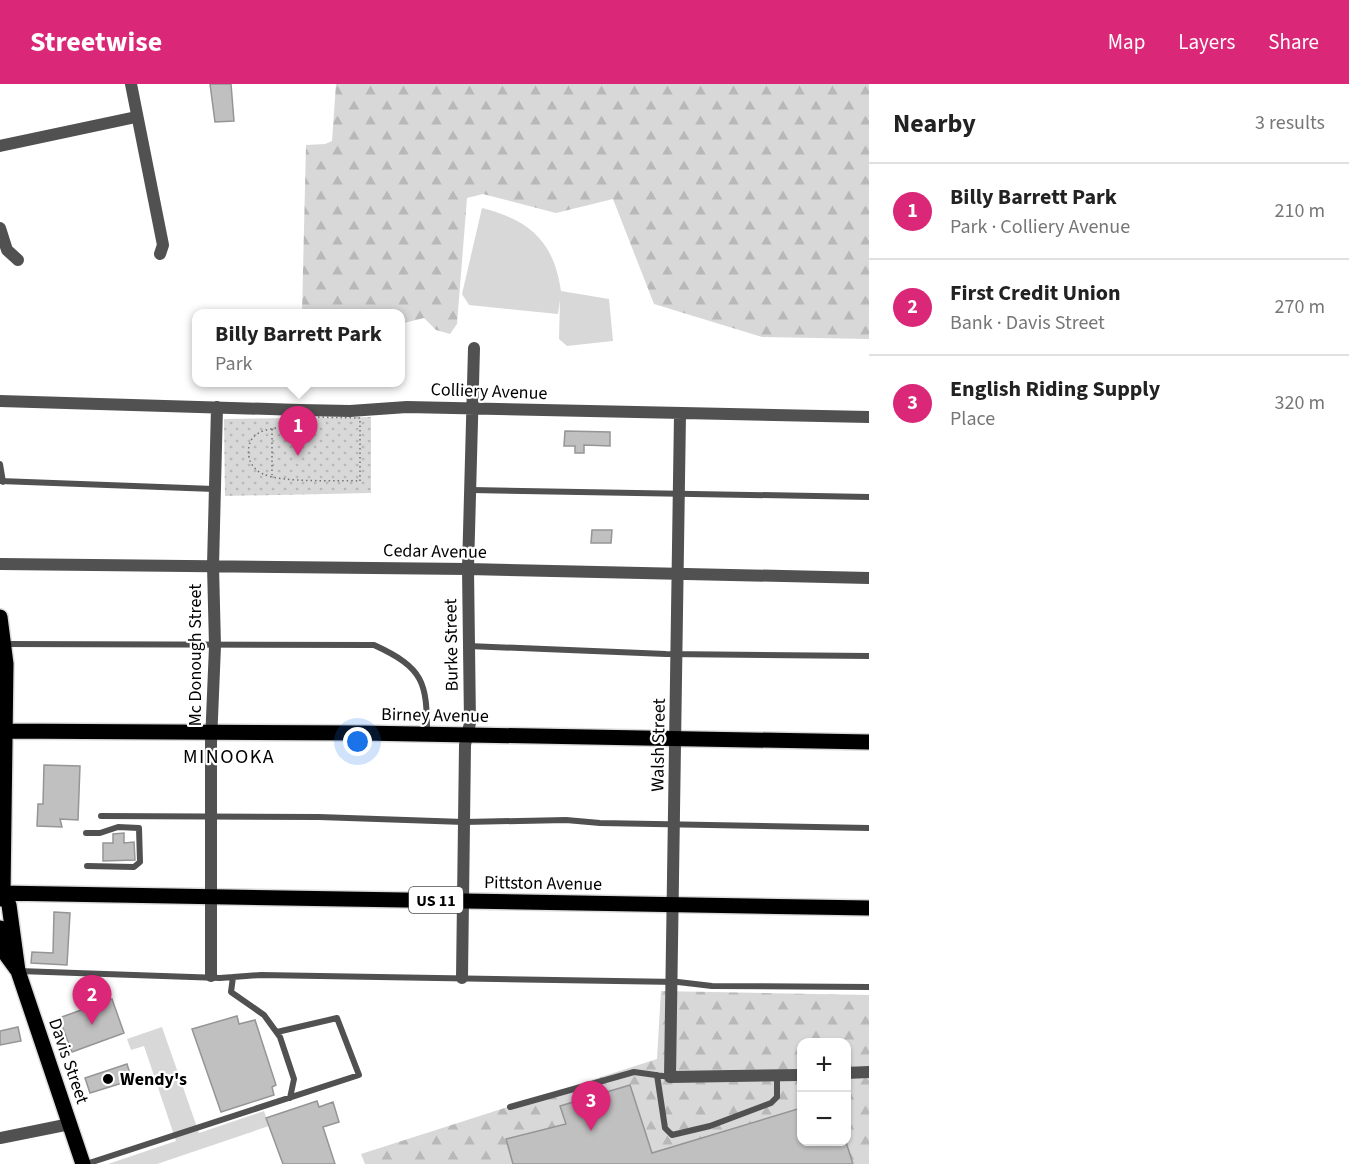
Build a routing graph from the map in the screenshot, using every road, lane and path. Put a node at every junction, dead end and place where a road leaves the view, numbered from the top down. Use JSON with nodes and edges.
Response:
{"nodes":[{"id":1,"x":131,"y":84,"type":"edge"},
{"id":2,"x":136,"y":117,"type":"junction"},
{"id":3,"x":0,"y":146,"type":"edge"},
{"id":4,"x":0,"y":228,"type":"edge"},
{"id":5,"x":160,"y":254,"type":"dead end"},
{"id":6,"x":18,"y":260,"type":"dead end"},
{"id":7,"x":474,"y":348,"type":"dead end"},
{"id":8,"x":0,"y":401,"type":"edge"},
{"id":9,"x":217,"y":407,"type":"junction"},
{"id":10,"x":474,"y":408,"type":"junction"},
{"id":11,"x":680,"y":414,"type":"junction"},
{"id":12,"x":869,"y":417,"type":"edge"},
{"id":13,"x":272,"y":428,"type":"junction"},
{"id":14,"x":0,"y":464,"type":"edge"},
{"id":15,"x":272,"y":477,"type":"junction"},
{"id":16,"x":2,"y":481,"type":"edge"},
{"id":17,"x":214,"y":489,"type":"junction"},
{"id":18,"x":471,"y":490,"type":"junction"},
{"id":19,"x":681,"y":494,"type":"junction"},
{"id":20,"x":869,"y":497,"type":"edge"},
{"id":21,"x":0,"y":564,"type":"edge"},
{"id":22,"x":213,"y":566,"type":"junction"},
{"id":23,"x":468,"y":569,"type":"junction"},
{"id":24,"x":678,"y":573,"type":"junction"},
{"id":25,"x":869,"y":578,"type":"edge"},
{"id":26,"x":0,"y":617,"type":"edge"},
{"id":27,"x":2,"y":644,"type":"edge"},
{"id":28,"x":215,"y":646,"type":"junction"},
{"id":29,"x":468,"y":646,"type":"junction"},
{"id":30,"x":677,"y":654,"type":"junction"},
{"id":31,"x":869,"y":656,"type":"edge"},
{"id":32,"x":3,"y":731,"type":"edge"},
{"id":33,"x":213,"y":732,"type":"junction"},
{"id":34,"x":427,"y":734,"type":"junction"},
{"id":35,"x":468,"y":735,"type":"junction"},
{"id":36,"x":676,"y":739,"type":"junction"},
{"id":37,"x":869,"y":742,"type":"edge"},
{"id":38,"x":101,"y":816,"type":"dead end"},
{"id":39,"x":211,"y":818,"type":"junction"},
{"id":40,"x":464,"y":822,"type":"junction"},
{"id":41,"x":674,"y":824,"type":"junction"},
{"id":42,"x":869,"y":828,"type":"edge"},
{"id":43,"x":86,"y":833,"type":"dead end"},
{"id":44,"x":87,"y":866,"type":"dead end"},
{"id":45,"x":1,"y":895,"type":"edge"},
{"id":46,"x":211,"y":896,"type":"junction"},
{"id":47,"x":463,"y":901,"type":"junction"},
{"id":48,"x":673,"y":905,"type":"junction"},
{"id":49,"x":869,"y":908,"type":"edge"},
{"id":50,"x":0,"y":927,"type":"edge"},
{"id":51,"x":14,"y":937,"type":"junction"},
{"id":52,"x":18,"y":971,"type":"junction"},
{"id":53,"x":211,"y":976,"type":"junction"},
{"id":54,"x":233,"y":977,"type":"junction"},
{"id":55,"x":462,"y":978,"type":"junction"},
{"id":56,"x":671,"y":983,"type":"junction"},
{"id":57,"x":869,"y":987,"type":"edge"},
{"id":58,"x":277,"y":1032,"type":"junction"},
{"id":59,"x":869,"y":1072,"type":"edge"},
{"id":60,"x":851,"y":1073,"type":"edge"},
{"id":61,"x":797,"y":1075,"type":"edge"},
{"id":62,"x":663,"y":1076,"type":"junction"},
{"id":63,"x":777,"y":1076,"type":"junction"},
{"id":64,"x":290,"y":1098,"type":"junction"},
{"id":65,"x":510,"y":1107,"type":"dead end"},
{"id":66,"x":70,"y":1124,"type":"junction"},
{"id":67,"x":0,"y":1138,"type":"edge"},
{"id":68,"x":85,"y":1164,"type":"edge"}],
"edges":[{"from":1,"to":2,"type":"street"},
{"from":2,"to":3,"type":"street"},
{"from":2,"to":5,"type":"street"},
{"from":4,"to":6,"type":"street"},
{"from":7,"to":10,"type":"street","name":"Burke Street"},
{"from":8,"to":9,"type":"street","name":"Colliery Avenue"},
{"from":9,"to":10,"type":"street","name":"Colliery Avenue"},
{"from":9,"to":17,"type":"street","name":"Mc Donough Street"},
{"from":10,"to":11,"type":"street","name":"Colliery Avenue"},
{"from":10,"to":18,"type":"street","name":"Burke Street"},
{"from":11,"to":12,"type":"street","name":"Colliery Avenue"},
{"from":11,"to":19,"type":"street","name":"Walsh Street"},
{"from":13,"to":15,"type":"path"},
{"from":13,"to":15,"type":"path"},
{"from":13,"to":15,"type":"path"},
{"from":14,"to":16,"type":"lane"},
{"from":16,"to":17,"type":"lane"},
{"from":17,"to":22,"type":"street","name":"Mc Donough Street"},
{"from":18,"to":19,"type":"lane"},
{"from":18,"to":23,"type":"street","name":"Burke Street"},
{"from":19,"to":20,"type":"lane"},
{"from":19,"to":24,"type":"street","name":"Walsh Street"},
{"from":21,"to":22,"type":"street","name":"Cedar Avenue"},
{"from":22,"to":23,"type":"street","name":"Cedar Avenue"},
{"from":22,"to":28,"type":"street","name":"Mc Donough Street"},
{"from":23,"to":24,"type":"street","name":"Cedar Avenue"},
{"from":23,"to":29,"type":"street","name":"Burke Street"},
{"from":24,"to":25,"type":"street","name":"Cedar Avenue"},
{"from":24,"to":30,"type":"street","name":"Walsh Street"},
{"from":26,"to":27,"type":"main road","name":"Davis Street"},
{"from":27,"to":28,"type":"lane"},
{"from":27,"to":32,"type":"main road","name":"Davis Street"},
{"from":28,"to":33,"type":"street","name":"Mc Donough Street"},
{"from":28,"to":34,"type":"lane"},
{"from":29,"to":30,"type":"lane"},
{"from":29,"to":35,"type":"street","name":"Burke Street"},
{"from":30,"to":31,"type":"lane"},
{"from":30,"to":36,"type":"street","name":"Walsh Street"},
{"from":32,"to":33,"type":"main road","name":"Birney Avenue"},
{"from":32,"to":45,"type":"main road","name":"Davis Street"},
{"from":33,"to":34,"type":"main road","name":"Birney Avenue"},
{"from":33,"to":39,"type":"street","name":"Mc Donough Street"},
{"from":34,"to":35,"type":"main road","name":"Birney Avenue"},
{"from":35,"to":36,"type":"main road","name":"Birney Avenue"},
{"from":35,"to":40,"type":"street","name":"Burke Street"},
{"from":36,"to":37,"type":"main road","name":"Birney Avenue"},
{"from":36,"to":41,"type":"street","name":"Walsh Street"},
{"from":38,"to":39,"type":"lane"},
{"from":39,"to":40,"type":"lane"},
{"from":39,"to":46,"type":"street","name":"Mc Donough Street"},
{"from":40,"to":41,"type":"lane"},
{"from":40,"to":47,"type":"street","name":"Burke Street"},
{"from":41,"to":42,"type":"lane"},
{"from":41,"to":48,"type":"street","name":"Walsh Street"},
{"from":43,"to":44,"type":"lane"},
{"from":45,"to":46,"type":"main road","name":"Pittston Avenue","number":"US 11"},
{"from":45,"to":51,"type":"main road","name":"Davis Street"},
{"from":46,"to":47,"type":"main road","name":"Pittston Avenue","number":"US 11"},
{"from":46,"to":53,"type":"street","name":"Mc Donough Street"},
{"from":47,"to":48,"type":"main road","name":"Pittston Avenue","number":"US 11"},
{"from":47,"to":55,"type":"street","name":"Burke Street"},
{"from":48,"to":49,"type":"main road","name":"Pittston Avenue","number":"US 11"},
{"from":48,"to":56,"type":"street","name":"Walsh Street"},
{"from":50,"to":51,"type":"lane"},
{"from":50,"to":52,"type":"main road","name":"Davis Street"},
{"from":51,"to":52,"type":"main road","name":"Davis Street"},
{"from":52,"to":53,"type":"lane"},
{"from":52,"to":66,"type":"main road","name":"Davis Street"},
{"from":53,"to":54,"type":"lane"},
{"from":54,"to":55,"type":"lane"},
{"from":54,"to":58,"type":"lane"},
{"from":55,"to":56,"type":"lane"},
{"from":56,"to":57,"type":"lane"},
{"from":56,"to":62,"type":"street","name":"Walsh Street"},
{"from":58,"to":64,"type":"lane"},
{"from":58,"to":64,"type":"lane"},
{"from":59,"to":60,"type":"street"},
{"from":61,"to":63,"type":"street"},
{"from":62,"to":63,"type":"street"},
{"from":62,"to":63,"type":"lane"},
{"from":62,"to":65,"type":"lane"},
{"from":64,"to":68,"type":"lane"},
{"from":66,"to":67,"type":"street"},
{"from":66,"to":68,"type":"main road","name":"Davis Street"}]}
